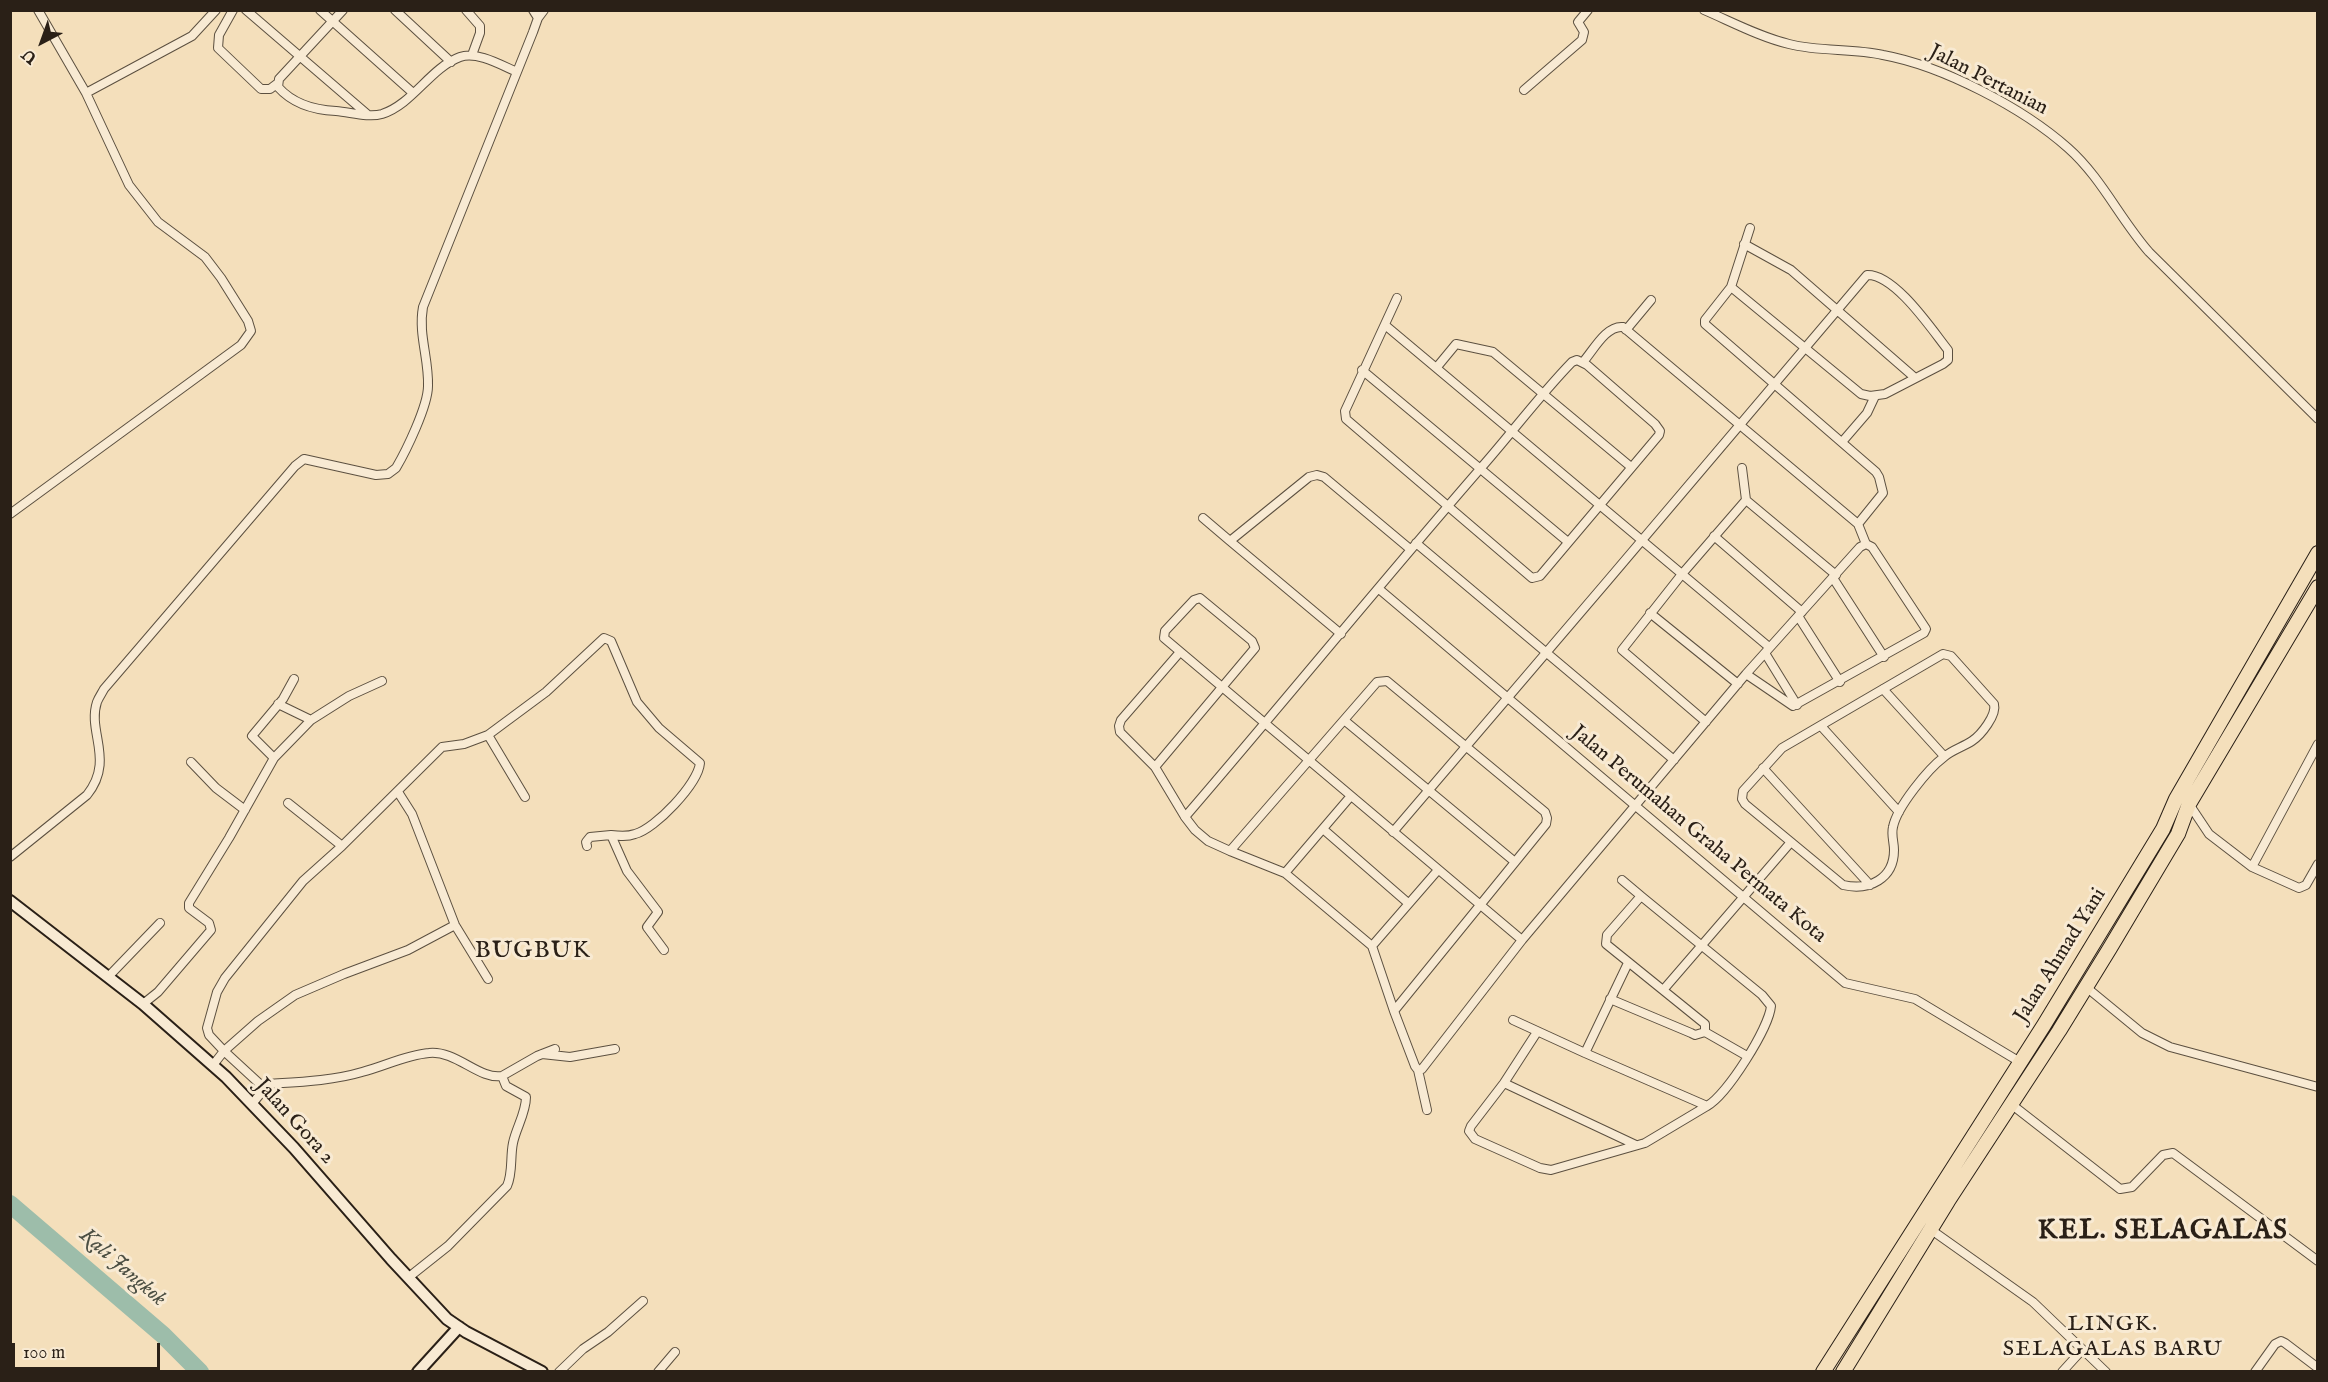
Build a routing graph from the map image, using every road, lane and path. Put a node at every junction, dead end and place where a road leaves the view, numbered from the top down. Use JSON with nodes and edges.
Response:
{"nodes":[{"id":1,"x":38,"y":10,"type":"edge"},
{"id":2,"x":216,"y":10,"type":"edge"},
{"id":3,"x":233,"y":10,"type":"edge"},
{"id":4,"x":246,"y":10,"type":"edge"},
{"id":5,"x":320,"y":10,"type":"edge"},
{"id":6,"x":343,"y":10,"type":"edge"},
{"id":7,"x":395,"y":10,"type":"edge"},
{"id":8,"x":466,"y":10,"type":"edge"},
{"id":9,"x":1588,"y":10,"type":"edge"},
{"id":10,"x":1704,"y":10,"type":"edge"},
{"id":11,"x":538,"y":13,"type":"edge"},
{"id":12,"x":333,"y":22,"type":"junction"},
{"id":13,"x":472,"y":55,"type":"junction"},
{"id":14,"x":299,"y":57,"type":"junction"},
{"id":15,"x":451,"y":62,"type":"junction"},
{"id":16,"x":517,"y":72,"type":"junction"},
{"id":17,"x":278,"y":83,"type":"junction"},
{"id":18,"x":1524,"y":90,"type":"dead end"},
{"id":19,"x":86,"y":93,"type":"junction"},
{"id":20,"x":413,"y":93,"type":"junction"},
{"id":21,"x":368,"y":115,"type":"junction"},
{"id":22,"x":1750,"y":228,"type":"dead end"},
{"id":23,"x":1744,"y":244,"type":"junction"},
{"id":24,"x":1731,"y":287,"type":"junction"},
{"id":25,"x":1397,"y":298,"type":"dead end"},
{"id":26,"x":1651,"y":300,"type":"dead end"},
{"id":27,"x":1837,"y":310,"type":"junction"},
{"id":28,"x":1385,"y":325,"type":"junction"},
{"id":29,"x":1626,"y":330,"type":"junction"},
{"id":30,"x":1805,"y":348,"type":"junction"},
{"id":31,"x":1583,"y":362,"type":"junction"},
{"id":32,"x":1437,"y":367,"type":"junction"},
{"id":33,"x":1362,"y":370,"type":"junction"},
{"id":34,"x":1914,"y":377,"type":"junction"},
{"id":35,"x":1774,"y":384,"type":"junction"},
{"id":36,"x":1544,"y":394,"type":"junction"},
{"id":37,"x":1875,"y":396,"type":"junction"},
{"id":38,"x":2318,"y":419,"type":"edge"},
{"id":39,"x":1739,"y":424,"type":"junction"},
{"id":40,"x":1513,"y":432,"type":"junction"},
{"id":41,"x":1842,"y":442,"type":"junction"},
{"id":42,"x":1631,"y":467,"type":"junction"},
{"id":43,"x":1742,"y":468,"type":"dead end"},
{"id":44,"x":1480,"y":469,"type":"junction"},
{"id":45,"x":1746,"y":500,"type":"junction"},
{"id":46,"x":1599,"y":504,"type":"junction"},
{"id":47,"x":1448,"y":506,"type":"junction"},
{"id":48,"x":10,"y":514,"type":"edge"},
{"id":49,"x":1203,"y":518,"type":"dead end"},
{"id":50,"x":1858,"y":524,"type":"junction"},
{"id":51,"x":1714,"y":536,"type":"junction"},
{"id":52,"x":1641,"y":539,"type":"junction"},
{"id":53,"x":1230,"y":541,"type":"junction"},
{"id":54,"x":1568,"y":542,"type":"junction"},
{"id":55,"x":1866,"y":544,"type":"junction"},
{"id":56,"x":1413,"y":546,"type":"junction"},
{"id":57,"x":2318,"y":553,"type":"edge"},
{"id":58,"x":1682,"y":574,"type":"junction"},
{"id":59,"x":1834,"y":576,"type":"junction"},
{"id":60,"x":2318,"y":587,"type":"edge"},
{"id":61,"x":1379,"y":589,"type":"junction"},
{"id":62,"x":1650,"y":613,"type":"junction"},
{"id":63,"x":1800,"y":614,"type":"junction"},
{"id":64,"x":1341,"y":634,"type":"junction"},
{"id":65,"x":1767,"y":650,"type":"junction"},
{"id":66,"x":1180,"y":652,"type":"junction"},
{"id":67,"x":1547,"y":653,"type":"junction"},
{"id":68,"x":1884,"y":657,"type":"junction"},
{"id":69,"x":1746,"y":674,"type":"junction"},
{"id":70,"x":294,"y":679,"type":"dead end"},
{"id":71,"x":382,"y":681,"type":"dead end"},
{"id":72,"x":1840,"y":682,"type":"junction"},
{"id":73,"x":1738,"y":684,"type":"junction"},
{"id":74,"x":1222,"y":687,"type":"junction"},
{"id":75,"x":1883,"y":689,"type":"junction"},
{"id":76,"x":1508,"y":698,"type":"junction"},
{"id":77,"x":278,"y":704,"type":"junction"},
{"id":78,"x":1797,"y":705,"type":"junction"},
{"id":79,"x":311,"y":720,"type":"junction"},
{"id":80,"x":1344,"y":720,"type":"junction"},
{"id":81,"x":1706,"y":722,"type":"junction"},
{"id":82,"x":1265,"y":724,"type":"junction"},
{"id":83,"x":1821,"y":726,"type":"junction"},
{"id":84,"x":489,"y":735,"type":"junction"},
{"id":85,"x":2318,"y":744,"type":"edge"},
{"id":86,"x":1466,"y":747,"type":"junction"},
{"id":87,"x":1944,"y":756,"type":"junction"},
{"id":88,"x":274,"y":758,"type":"junction"},
{"id":89,"x":1309,"y":760,"type":"junction"},
{"id":90,"x":1674,"y":760,"type":"junction"},
{"id":91,"x":191,"y":762,"type":"dead end"},
{"id":92,"x":1155,"y":767,"type":"junction"},
{"id":93,"x":1763,"y":768,"type":"junction"},
{"id":94,"x":1429,"y":790,"type":"junction"},
{"id":95,"x":398,"y":792,"type":"junction"},
{"id":96,"x":525,"y":797,"type":"dead end"},
{"id":97,"x":1350,"y":797,"type":"junction"},
{"id":98,"x":288,"y":803,"type":"dead end"},
{"id":99,"x":2184,"y":804,"type":"junction"},
{"id":100,"x":1636,"y":806,"type":"junction"},
{"id":101,"x":245,"y":810,"type":"junction"},
{"id":102,"x":1899,"y":812,"type":"junction"},
{"id":103,"x":1185,"y":817,"type":"junction"},
{"id":104,"x":1323,"y":829,"type":"junction"},
{"id":105,"x":1393,"y":831,"type":"junction"},
{"id":106,"x":611,"y":836,"type":"junction"},
{"id":107,"x":1791,"y":842,"type":"junction"},
{"id":108,"x":342,"y":846,"type":"junction"},
{"id":109,"x":586,"y":846,"type":"dead end"},
{"id":110,"x":1230,"y":851,"type":"junction"},
{"id":111,"x":10,"y":857,"type":"edge"},
{"id":112,"x":1515,"y":862,"type":"junction"},
{"id":113,"x":2318,"y":864,"type":"edge"},
{"id":114,"x":2252,"y":867,"type":"junction"},
{"id":115,"x":1438,"y":870,"type":"junction"},
{"id":116,"x":1285,"y":873,"type":"junction"},
{"id":117,"x":1622,"y":880,"type":"dead end"},
{"id":118,"x":1870,"y":885,"type":"junction"},
{"id":119,"x":1743,"y":896,"type":"junction"},
{"id":120,"x":1641,"y":897,"type":"junction"},
{"id":121,"x":10,"y":902,"type":"edge"},
{"id":122,"x":1408,"y":903,"type":"junction"},
{"id":123,"x":1479,"y":905,"type":"junction"},
{"id":124,"x":160,"y":923,"type":"dead end"},
{"id":125,"x":455,"y":925,"type":"junction"},
{"id":126,"x":1522,"y":940,"type":"junction"},
{"id":127,"x":1700,"y":945,"type":"junction"},
{"id":128,"x":1372,"y":946,"type":"junction"},
{"id":129,"x":664,"y":950,"type":"dead end"},
{"id":130,"x":1628,"y":963,"type":"junction"},
{"id":131,"x":108,"y":977,"type":"junction"},
{"id":132,"x":488,"y":979,"type":"dead end"},
{"id":133,"x":2086,"y":987,"type":"junction"},
{"id":134,"x":1664,"y":989,"type":"junction"},
{"id":135,"x":1610,"y":999,"type":"junction"},
{"id":136,"x":143,"y":1004,"type":"junction"},
{"id":137,"x":1394,"y":1011,"type":"junction"},
{"id":138,"x":1513,"y":1020,"type":"dead end"},
{"id":139,"x":2044,"y":1025,"type":"junction"},
{"id":140,"x":2059,"y":1031,"type":"junction"},
{"id":141,"x":1537,"y":1032,"type":"junction"},
{"id":142,"x":1705,"y":1032,"type":"junction"},
{"id":143,"x":555,"y":1049,"type":"dead end"},
{"id":144,"x":615,"y":1049,"type":"dead end"},
{"id":145,"x":224,"y":1051,"type":"junction"},
{"id":146,"x":1585,"y":1053,"type":"junction"},
{"id":147,"x":542,"y":1054,"type":"junction"},
{"id":148,"x":1748,"y":1056,"type":"junction"},
{"id":149,"x":2020,"y":1062,"type":"junction"},
{"id":150,"x":213,"y":1065,"type":"junction"},
{"id":151,"x":1418,"y":1070,"type":"junction"},
{"id":152,"x":502,"y":1077,"type":"junction"},
{"id":153,"x":1504,"y":1083,"type":"junction"},
{"id":154,"x":262,"y":1086,"type":"junction"},
{"id":155,"x":2318,"y":1087,"type":"edge"},
{"id":156,"x":252,"y":1104,"type":"junction"},
{"id":157,"x":2011,"y":1104,"type":"junction"},
{"id":158,"x":1707,"y":1106,"type":"junction"},
{"id":159,"x":1427,"y":1110,"type":"dead end"},
{"id":160,"x":1636,"y":1145,"type":"junction"},
{"id":161,"x":1935,"y":1194,"type":"junction"},
{"id":162,"x":1948,"y":1201,"type":"junction"},
{"id":163,"x":1924,"y":1212,"type":"junction"},
{"id":164,"x":1939,"y":1215,"type":"junction"},
{"id":165,"x":1930,"y":1229,"type":"junction"},
{"id":166,"x":2318,"y":1261,"type":"edge"},
{"id":167,"x":409,"y":1277,"type":"junction"},
{"id":168,"x":643,"y":1301,"type":"dead end"},
{"id":169,"x":459,"y":1327,"type":"junction"},
{"id":170,"x":2082,"y":1350,"type":"junction"},
{"id":171,"x":675,"y":1352,"type":"dead end"},
{"id":172,"x":2318,"y":1368,"type":"edge"},
{"id":173,"x":418,"y":1371,"type":"edge"},
{"id":174,"x":542,"y":1371,"type":"edge"},
{"id":175,"x":559,"y":1371,"type":"edge"},
{"id":176,"x":658,"y":1371,"type":"edge"},
{"id":177,"x":1823,"y":1371,"type":"edge"},
{"id":178,"x":1843,"y":1371,"type":"edge"},
{"id":179,"x":2062,"y":1371,"type":"edge"},
{"id":180,"x":2106,"y":1371,"type":"edge"},
{"id":181,"x":2255,"y":1371,"type":"edge"}],
"edges":[{"from":1,"to":19,"type":"street"},
{"from":2,"to":19,"type":"street"},
{"from":3,"to":17,"type":"street"},
{"from":4,"to":14,"type":"street"},
{"from":5,"to":12,"type":"street"},
{"from":6,"to":12,"type":"street"},
{"from":7,"to":15,"type":"street"},
{"from":8,"to":13,"type":"street"},
{"from":9,"to":18,"type":"street"},
{"from":10,"to":38,"type":"street","name":"Jalan Pertanian"},
{"from":11,"to":16,"type":"street"},
{"from":12,"to":14,"type":"street"},
{"from":12,"to":20,"type":"street"},
{"from":13,"to":15,"type":"street"},
{"from":13,"to":16,"type":"street"},
{"from":14,"to":17,"type":"street"},
{"from":14,"to":21,"type":"street"},
{"from":15,"to":20,"type":"street"},
{"from":16,"to":111,"type":"street"},
{"from":17,"to":21,"type":"street"},
{"from":19,"to":48,"type":"street"},
{"from":20,"to":21,"type":"street"},
{"from":22,"to":23,"type":"street"},
{"from":23,"to":24,"type":"street"},
{"from":23,"to":27,"type":"street"},
{"from":24,"to":30,"type":"street"},
{"from":24,"to":35,"type":"street"},
{"from":25,"to":28,"type":"street"},
{"from":26,"to":29,"type":"street"},
{"from":27,"to":30,"type":"street"},
{"from":27,"to":34,"type":"street"},
{"from":27,"to":34,"type":"street"},
{"from":28,"to":32,"type":"street"},
{"from":28,"to":33,"type":"street"},
{"from":29,"to":31,"type":"street"},
{"from":29,"to":39,"type":"street"},
{"from":30,"to":35,"type":"street"},
{"from":30,"to":37,"type":"street"},
{"from":31,"to":36,"type":"street"},
{"from":31,"to":42,"type":"street"},
{"from":32,"to":36,"type":"street"},
{"from":32,"to":40,"type":"street"},
{"from":33,"to":44,"type":"street"},
{"from":33,"to":47,"type":"street"},
{"from":34,"to":37,"type":"street"},
{"from":35,"to":39,"type":"street"},
{"from":35,"to":41,"type":"street"},
{"from":36,"to":40,"type":"street"},
{"from":36,"to":42,"type":"street"},
{"from":37,"to":41,"type":"street"},
{"from":39,"to":50,"type":"street"},
{"from":39,"to":52,"type":"street"},
{"from":40,"to":44,"type":"street"},
{"from":40,"to":46,"type":"street"},
{"from":41,"to":50,"type":"street"},
{"from":42,"to":46,"type":"street"},
{"from":43,"to":45,"type":"street"},
{"from":44,"to":47,"type":"street"},
{"from":44,"to":54,"type":"street"},
{"from":45,"to":51,"type":"street"},
{"from":45,"to":59,"type":"street"},
{"from":46,"to":52,"type":"street"},
{"from":46,"to":54,"type":"street"},
{"from":47,"to":54,"type":"street"},
{"from":47,"to":56,"type":"street"},
{"from":49,"to":53,"type":"street"},
{"from":50,"to":55,"type":"street"},
{"from":51,"to":58,"type":"street"},
{"from":51,"to":63,"type":"street"},
{"from":52,"to":58,"type":"street"},
{"from":52,"to":67,"type":"street"},
{"from":53,"to":56,"type":"street"},
{"from":53,"to":64,"type":"street"},
{"from":55,"to":59,"type":"street"},
{"from":55,"to":68,"type":"street"},
{"from":56,"to":61,"type":"street"},
{"from":56,"to":67,"type":"street"},
{"from":57,"to":99,"type":"highway","name":"Jalan Ahmad Yani"},
{"from":58,"to":62,"type":"street"},
{"from":58,"to":65,"type":"street"},
{"from":59,"to":63,"type":"street"},
{"from":59,"to":68,"type":"street"},
{"from":60,"to":99,"type":"highway"},
{"from":61,"to":64,"type":"street"},
{"from":61,"to":76,"type":"street","name":"Jalan Perumahan Graha Permata Kota"},
{"from":62,"to":73,"type":"street"},
{"from":62,"to":81,"type":"street"},
{"from":63,"to":65,"type":"street"},
{"from":63,"to":72,"type":"street"},
{"from":64,"to":82,"type":"street"},
{"from":65,"to":69,"type":"street"},
{"from":65,"to":78,"type":"street"},
{"from":66,"to":74,"type":"street"},
{"from":66,"to":74,"type":"street"},
{"from":66,"to":92,"type":"street"},
{"from":67,"to":76,"type":"street"},
{"from":67,"to":90,"type":"street"},
{"from":68,"to":72,"type":"street"},
{"from":69,"to":73,"type":"street"},
{"from":69,"to":78,"type":"street"},
{"from":70,"to":77,"type":"street"},
{"from":71,"to":79,"type":"street"},
{"from":72,"to":78,"type":"street"},
{"from":73,"to":81,"type":"street"},
{"from":74,"to":82,"type":"street"},
{"from":74,"to":92,"type":"street"},
{"from":75,"to":83,"type":"street"},
{"from":75,"to":87,"type":"street"},
{"from":75,"to":87,"type":"street"},
{"from":76,"to":86,"type":"street"},
{"from":76,"to":100,"type":"street","name":"Jalan Perumahan Graha Permata Kota"},
{"from":77,"to":79,"type":"street"},
{"from":77,"to":88,"type":"street"},
{"from":79,"to":88,"type":"street"},
{"from":80,"to":86,"type":"street"},
{"from":80,"to":89,"type":"street"},
{"from":80,"to":94,"type":"street"},
{"from":81,"to":90,"type":"street"},
{"from":82,"to":89,"type":"street"},
{"from":82,"to":103,"type":"street"},
{"from":83,"to":93,"type":"street"},
{"from":83,"to":102,"type":"street"},
{"from":84,"to":95,"type":"street"},
{"from":84,"to":96,"type":"street"},
{"from":84,"to":106,"type":"street"},
{"from":85,"to":114,"type":"street"},
{"from":86,"to":94,"type":"street"},
{"from":86,"to":112,"type":"street"},
{"from":87,"to":102,"type":"street"},
{"from":88,"to":101,"type":"street"},
{"from":89,"to":97,"type":"street"},
{"from":89,"to":110,"type":"street"},
{"from":90,"to":100,"type":"street"},
{"from":91,"to":101,"type":"street"},
{"from":92,"to":103,"type":"street"},
{"from":93,"to":107,"type":"street"},
{"from":93,"to":118,"type":"street"},
{"from":94,"to":105,"type":"street"},
{"from":94,"to":112,"type":"street"},
{"from":95,"to":108,"type":"street"},
{"from":95,"to":125,"type":"street"},
{"from":97,"to":104,"type":"street"},
{"from":97,"to":105,"type":"street"},
{"from":98,"to":108,"type":"street"},
{"from":99,"to":114,"type":"street"},
{"from":99,"to":133,"type":"highway"},
{"from":99,"to":139,"type":"highway","name":"Jalan Ahmad Yani"},
{"from":100,"to":119,"type":"street","name":"Jalan Perumahan Graha Permata Kota"},
{"from":100,"to":126,"type":"street"},
{"from":101,"to":136,"type":"street"},
{"from":102,"to":118,"type":"street"},
{"from":103,"to":110,"type":"street"},
{"from":104,"to":116,"type":"street"},
{"from":104,"to":122,"type":"street"},
{"from":105,"to":115,"type":"street"},
{"from":106,"to":109,"type":"street"},
{"from":106,"to":129,"type":"street"},
{"from":107,"to":118,"type":"street"},
{"from":107,"to":119,"type":"street"},
{"from":108,"to":145,"type":"street"},
{"from":110,"to":116,"type":"street"},
{"from":112,"to":123,"type":"street"},
{"from":113,"to":114,"type":"street"},
{"from":115,"to":122,"type":"street"},
{"from":115,"to":123,"type":"street"},
{"from":116,"to":128,"type":"street"},
{"from":117,"to":120,"type":"street"},
{"from":119,"to":127,"type":"street"},
{"from":119,"to":149,"type":"street","name":"Jalan Perumahan Graha Permata Kota"},
{"from":120,"to":127,"type":"street"},
{"from":120,"to":130,"type":"street"},
{"from":121,"to":131,"type":"street","name":"Jalan Gora 2"},
{"from":122,"to":128,"type":"street"},
{"from":123,"to":126,"type":"street"},
{"from":123,"to":137,"type":"street"},
{"from":124,"to":131,"type":"street"},
{"from":125,"to":132,"type":"street"},
{"from":125,"to":145,"type":"street"},
{"from":126,"to":151,"type":"street"},
{"from":127,"to":134,"type":"street"},
{"from":127,"to":148,"type":"street"},
{"from":128,"to":137,"type":"street"},
{"from":130,"to":134,"type":"street"},
{"from":130,"to":135,"type":"street"},
{"from":131,"to":136,"type":"street","name":"Jalan Gora 2"},
{"from":133,"to":140,"type":"highway"},
{"from":133,"to":155,"type":"street"},
{"from":134,"to":142,"type":"street"},
{"from":135,"to":142,"type":"street"},
{"from":135,"to":146,"type":"street"},
{"from":136,"to":150,"type":"street","name":"Jalan Gora 2"},
{"from":137,"to":151,"type":"street"},
{"from":138,"to":141,"type":"street"},
{"from":139,"to":140,"type":"highway"},
{"from":139,"to":149,"type":"highway","name":"Jalan Ahmad Yani"},
{"from":140,"to":157,"type":"highway"},
{"from":141,"to":146,"type":"street"},
{"from":141,"to":153,"type":"street"},
{"from":142,"to":148,"type":"street"},
{"from":143,"to":147,"type":"street"},
{"from":144,"to":147,"type":"street"},
{"from":145,"to":150,"type":"street"},
{"from":145,"to":154,"type":"street"},
{"from":146,"to":158,"type":"street"},
{"from":147,"to":152,"type":"street"},
{"from":148,"to":158,"type":"street"},
{"from":149,"to":161,"type":"highway","name":"Jalan Ahmad Yani"},
{"from":150,"to":156,"type":"street","name":"Jalan Gora 2"},
{"from":151,"to":159,"type":"street"},
{"from":152,"to":154,"type":"street"},
{"from":152,"to":167,"type":"street"},
{"from":153,"to":160,"type":"street"},
{"from":153,"to":160,"type":"street"},
{"from":154,"to":156,"type":"street"},
{"from":156,"to":167,"type":"street","name":"Jalan Gora 2"},
{"from":157,"to":162,"type":"highway"},
{"from":157,"to":166,"type":"street"},
{"from":158,"to":160,"type":"street"},
{"from":161,"to":162,"type":"highway"},
{"from":161,"to":163,"type":"highway","name":"Jalan Ahmad Yani"},
{"from":162,"to":164,"type":"highway"},
{"from":163,"to":164,"type":"highway"},
{"from":163,"to":177,"type":"highway","name":"Jalan Ahmad Yani"},
{"from":164,"to":165,"type":"highway"},
{"from":165,"to":170,"type":"street"},
{"from":165,"to":178,"type":"highway"},
{"from":167,"to":169,"type":"street","name":"Jalan Gora 2"},
{"from":168,"to":175,"type":"street"},
{"from":169,"to":173,"type":"street"},
{"from":169,"to":174,"type":"street","name":"Jalan Gora 2"},
{"from":170,"to":179,"type":"street"},
{"from":170,"to":180,"type":"street"},
{"from":171,"to":176,"type":"street"},
{"from":172,"to":181,"type":"street"}]}
